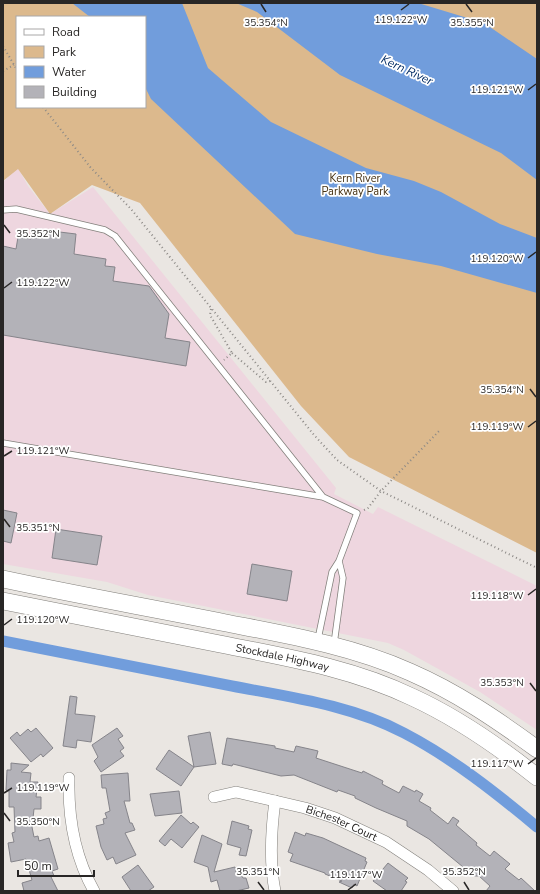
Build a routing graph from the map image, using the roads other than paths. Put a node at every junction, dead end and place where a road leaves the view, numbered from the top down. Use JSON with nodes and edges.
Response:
{"nodes":[{"id":1,"x":3,"y":210,"type":"edge"},
{"id":2,"x":3,"y":443,"type":"edge"},
{"id":3,"x":323,"y":498,"type":"junction"},
{"id":4,"x":339,"y":561,"type":"junction"},
{"id":5,"x":3,"y":579,"type":"edge"},
{"id":6,"x":23,"y":583,"type":"junction"},
{"id":7,"x":3,"y":590,"type":"edge"},
{"id":8,"x":3,"y":601,"type":"edge"},
{"id":9,"x":325,"y":644,"type":"junction"},
{"id":10,"x":499,"y":748,"type":"junction"},
{"id":11,"x":537,"y":748,"type":"edge"},
{"id":12,"x":537,"y":764,"type":"edge"},
{"id":13,"x":537,"y":777,"type":"edge"},
{"id":14,"x":68,"y":778,"type":"dead end"},
{"id":15,"x":214,"y":797,"type":"dead end"},
{"id":16,"x":275,"y":801,"type":"junction"},
{"id":17,"x":449,"y":890,"type":"edge"},
{"id":18,"x":94,"y":891,"type":"edge"},
{"id":19,"x":275,"y":891,"type":"edge"}],
"edges":[{"from":1,"to":3,"type":"lane"},
{"from":2,"to":3,"type":"lane"},
{"from":3,"to":4,"type":"lane"},
{"from":4,"to":9,"type":"lane"},
{"from":4,"to":9,"type":"lane"},
{"from":5,"to":6,"type":"main road","name":"Stockdale Highway"},
{"from":6,"to":7,"type":"main road"},
{"from":6,"to":9,"type":"main road","name":"Stockdale Highway"},
{"from":8,"to":10,"type":"main road","name":"Stockdale Highway"},
{"from":9,"to":11,"type":"main road","name":"Stockdale Highway"},
{"from":10,"to":12,"type":"main road"},
{"from":10,"to":13,"type":"main road","name":"Stockdale Highway"},
{"from":14,"to":18,"type":"street"},
{"from":15,"to":16,"type":"street","name":"Bichester Court"},
{"from":16,"to":17,"type":"street","name":"Bichester Court"},
{"from":16,"to":19,"type":"street"}]}
